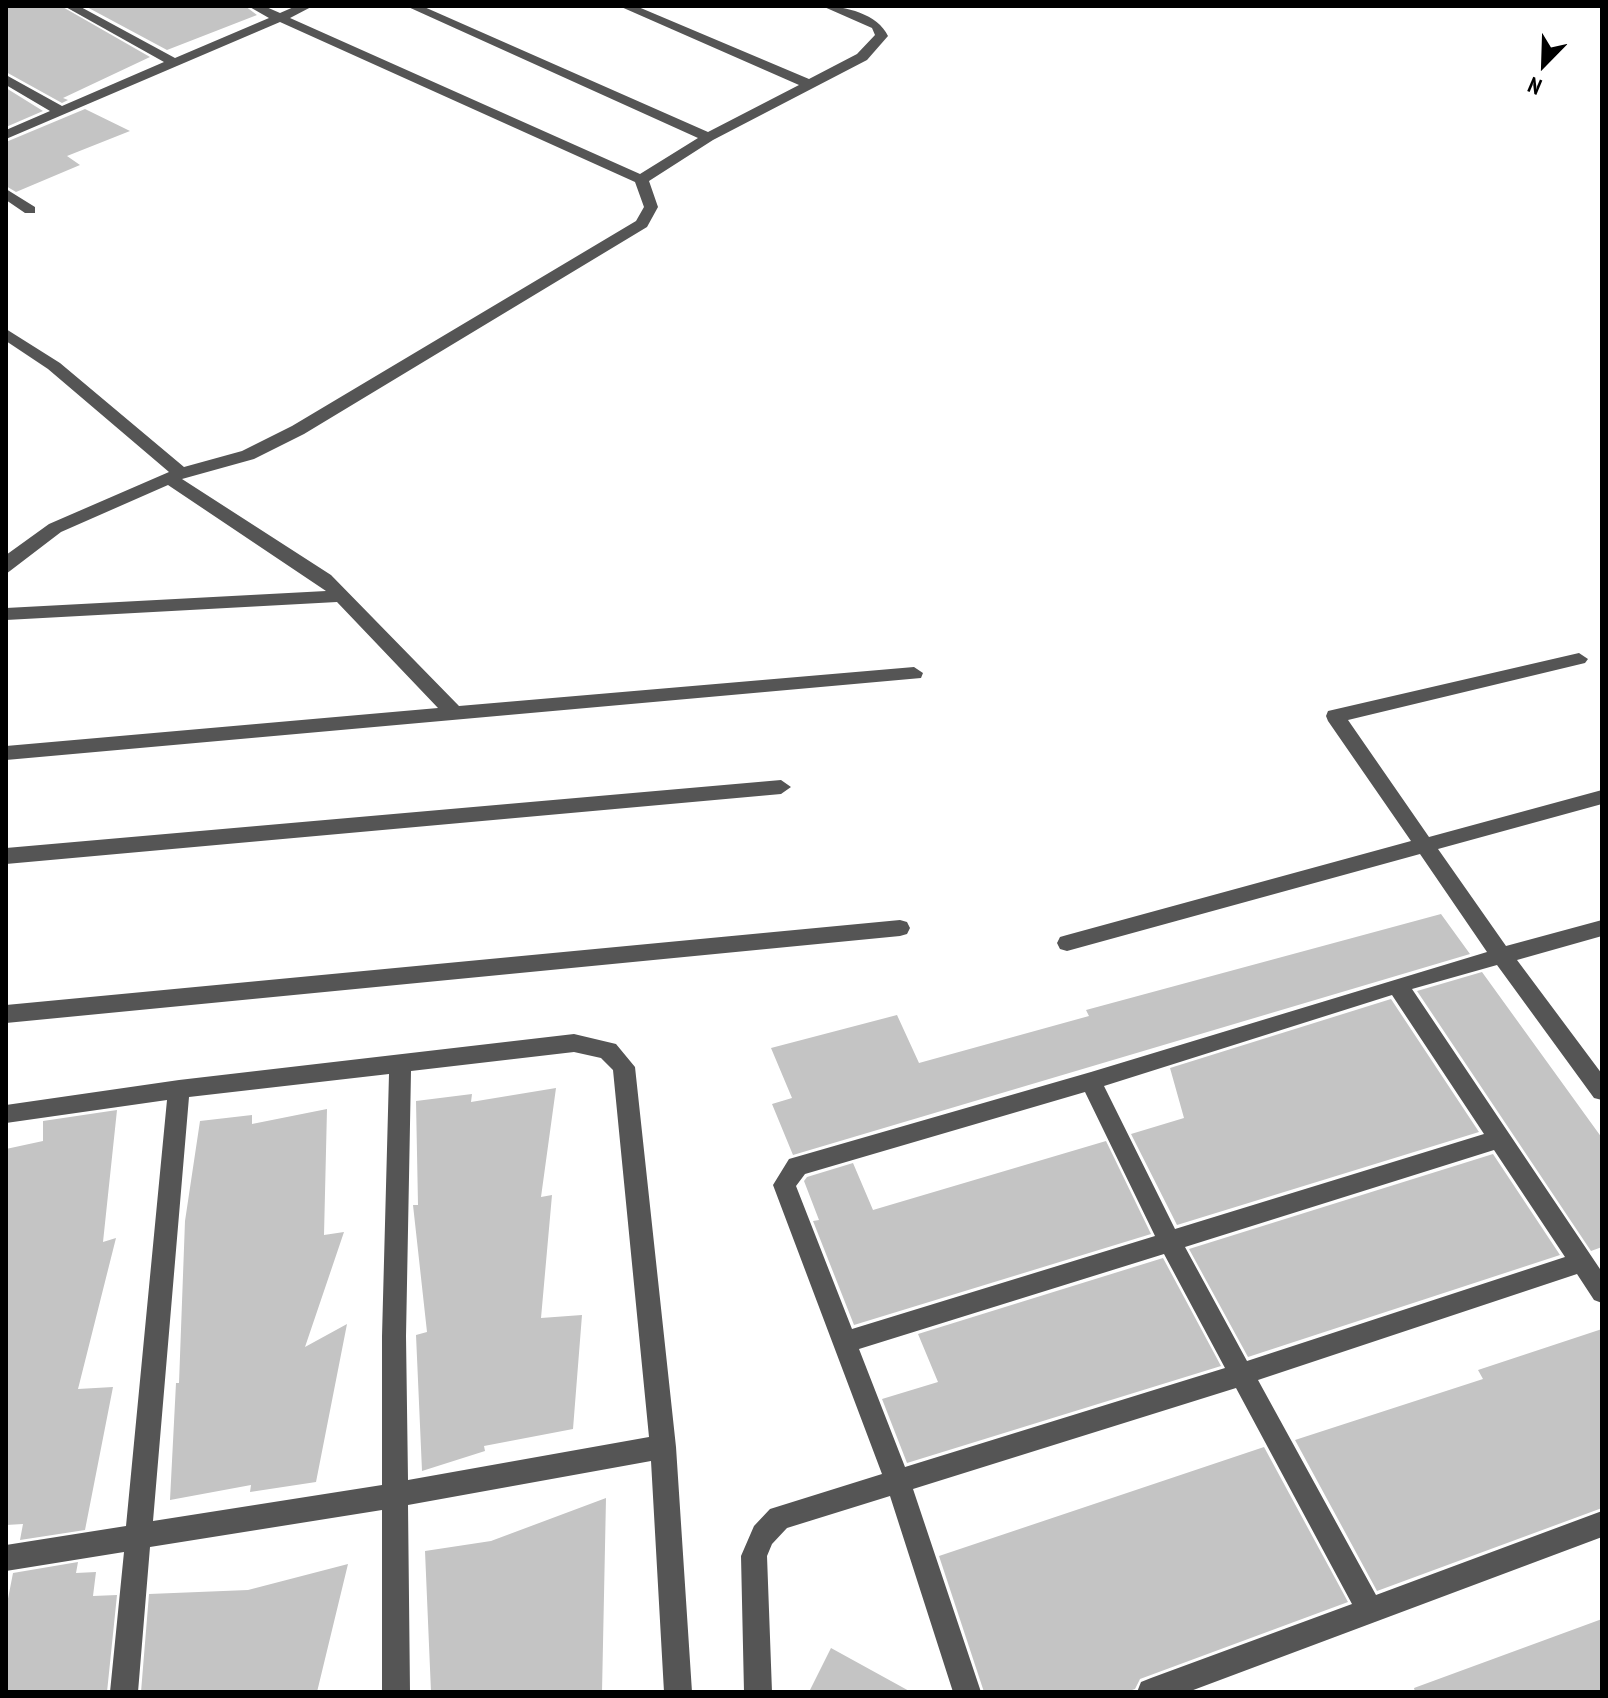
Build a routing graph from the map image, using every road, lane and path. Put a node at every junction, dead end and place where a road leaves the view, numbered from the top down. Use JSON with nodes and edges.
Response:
{"nodes":[{"id":1,"x":70,"y":6,"type":"edge"},
{"id":2,"x":254,"y":6,"type":"edge"},
{"id":3,"x":307,"y":6,"type":"edge"},
{"id":4,"x":412,"y":6,"type":"edge"},
{"id":5,"x":625,"y":6,"type":"edge"},
{"id":6,"x":828,"y":6,"type":"edge"},
{"id":7,"x":278,"y":18,"type":"junction"},
{"id":8,"x":175,"y":63,"type":"junction"},
{"id":9,"x":6,"y":79,"type":"edge"},
{"id":10,"x":811,"y":85,"type":"junction"},
{"id":11,"x":60,"y":111,"type":"junction"},
{"id":12,"x":6,"y":135,"type":"edge"},
{"id":13,"x":708,"y":137,"type":"junction"},
{"id":14,"x":641,"y":180,"type":"junction"},
{"id":15,"x":6,"y":193,"type":"edge"},
{"id":16,"x":30,"y":210,"type":"dead end"},
{"id":17,"x":6,"y":334,"type":"edge"},
{"id":18,"x":175,"y":476,"type":"junction"},
{"id":19,"x":6,"y":568,"type":"edge"},
{"id":20,"x":341,"y":596,"type":"junction"},
{"id":21,"x":6,"y":614,"type":"edge"},
{"id":22,"x":1579,"y":659,"type":"dead end"},
{"id":23,"x":914,"y":673,"type":"dead end"},
{"id":24,"x":454,"y":713,"type":"junction"},
{"id":25,"x":6,"y":753,"type":"edge"},
{"id":26,"x":781,"y":787,"type":"dead end"},
{"id":27,"x":1602,"y":797,"type":"edge"},
{"id":28,"x":1424,"y":844,"type":"junction"},
{"id":29,"x":6,"y":856,"type":"edge"},
{"id":30,"x":900,"y":928,"type":"dead end"},
{"id":31,"x":1602,"y":928,"type":"edge"},
{"id":32,"x":1067,"y":943,"type":"dead end"},
{"id":33,"x":1501,"y":955,"type":"junction"},
{"id":34,"x":1397,"y":985,"type":"junction"},
{"id":35,"x":6,"y":1014,"type":"edge"},
{"id":36,"x":400,"y":1063,"type":"junction"},
{"id":37,"x":1091,"y":1081,"type":"junction"},
{"id":38,"x":179,"y":1089,"type":"junction"},
{"id":39,"x":1602,"y":1091,"type":"edge"},
{"id":40,"x":6,"y":1114,"type":"edge"},
{"id":41,"x":1498,"y":1139,"type":"junction"},
{"id":42,"x":1170,"y":1243,"type":"junction"},
{"id":43,"x":1581,"y":1262,"type":"junction"},
{"id":44,"x":1602,"y":1292,"type":"edge"},
{"id":45,"x":844,"y":1343,"type":"junction"},
{"id":46,"x":1240,"y":1375,"type":"junction"},
{"id":47,"x":663,"y":1447,"type":"junction"},
{"id":48,"x":898,"y":1482,"type":"junction"},
{"id":49,"x":395,"y":1495,"type":"junction"},
{"id":50,"x":1602,"y":1524,"type":"edge"},
{"id":51,"x":137,"y":1535,"type":"junction"},
{"id":52,"x":6,"y":1558,"type":"edge"},
{"id":53,"x":1371,"y":1612,"type":"junction"},
{"id":54,"x":124,"y":1692,"type":"edge"},
{"id":55,"x":396,"y":1692,"type":"edge"},
{"id":56,"x":678,"y":1692,"type":"edge"},
{"id":57,"x":758,"y":1692,"type":"edge"},
{"id":58,"x":967,"y":1692,"type":"edge"},
{"id":59,"x":1151,"y":1692,"type":"edge"}],
"edges":[{"from":1,"to":8,"type":"street"},
{"from":2,"to":7,"type":"street"},
{"from":3,"to":7,"type":"street"},
{"from":4,"to":13,"type":"street"},
{"from":5,"to":10,"type":"street"},
{"from":6,"to":10,"type":"street"},
{"from":7,"to":8,"type":"street"},
{"from":7,"to":14,"type":"street"},
{"from":8,"to":11,"type":"street"},
{"from":9,"to":11,"type":"street"},
{"from":10,"to":13,"type":"street"},
{"from":11,"to":12,"type":"street"},
{"from":13,"to":14,"type":"street"},
{"from":14,"to":18,"type":"street"},
{"from":15,"to":16,"type":"street"},
{"from":17,"to":18,"type":"street"},
{"from":18,"to":19,"type":"street"},
{"from":18,"to":20,"type":"street"},
{"from":20,"to":21,"type":"street"},
{"from":20,"to":24,"type":"street"},
{"from":22,"to":28,"type":"street"},
{"from":23,"to":24,"type":"street"},
{"from":24,"to":25,"type":"street"},
{"from":26,"to":29,"type":"street"},
{"from":27,"to":28,"type":"street"},
{"from":28,"to":32,"type":"street"},
{"from":28,"to":33,"type":"street"},
{"from":30,"to":35,"type":"street"},
{"from":31,"to":33,"type":"street"},
{"from":33,"to":34,"type":"street"},
{"from":33,"to":39,"type":"street"},
{"from":34,"to":37,"type":"street"},
{"from":34,"to":41,"type":"street"},
{"from":36,"to":38,"type":"street"},
{"from":36,"to":47,"type":"street"},
{"from":36,"to":49,"type":"street"},
{"from":37,"to":42,"type":"street"},
{"from":37,"to":45,"type":"street"},
{"from":38,"to":40,"type":"street"},
{"from":38,"to":51,"type":"street"},
{"from":41,"to":42,"type":"street"},
{"from":41,"to":43,"type":"street"},
{"from":42,"to":45,"type":"street"},
{"from":42,"to":46,"type":"street"},
{"from":43,"to":44,"type":"street"},
{"from":43,"to":46,"type":"street"},
{"from":45,"to":48,"type":"street"},
{"from":46,"to":48,"type":"street"},
{"from":46,"to":53,"type":"street"},
{"from":47,"to":49,"type":"street"},
{"from":47,"to":56,"type":"street"},
{"from":48,"to":57,"type":"street"},
{"from":48,"to":58,"type":"street"},
{"from":49,"to":51,"type":"street"},
{"from":49,"to":55,"type":"street"},
{"from":50,"to":53,"type":"street"},
{"from":51,"to":52,"type":"street"},
{"from":51,"to":54,"type":"street"},
{"from":53,"to":59,"type":"street"}]}
